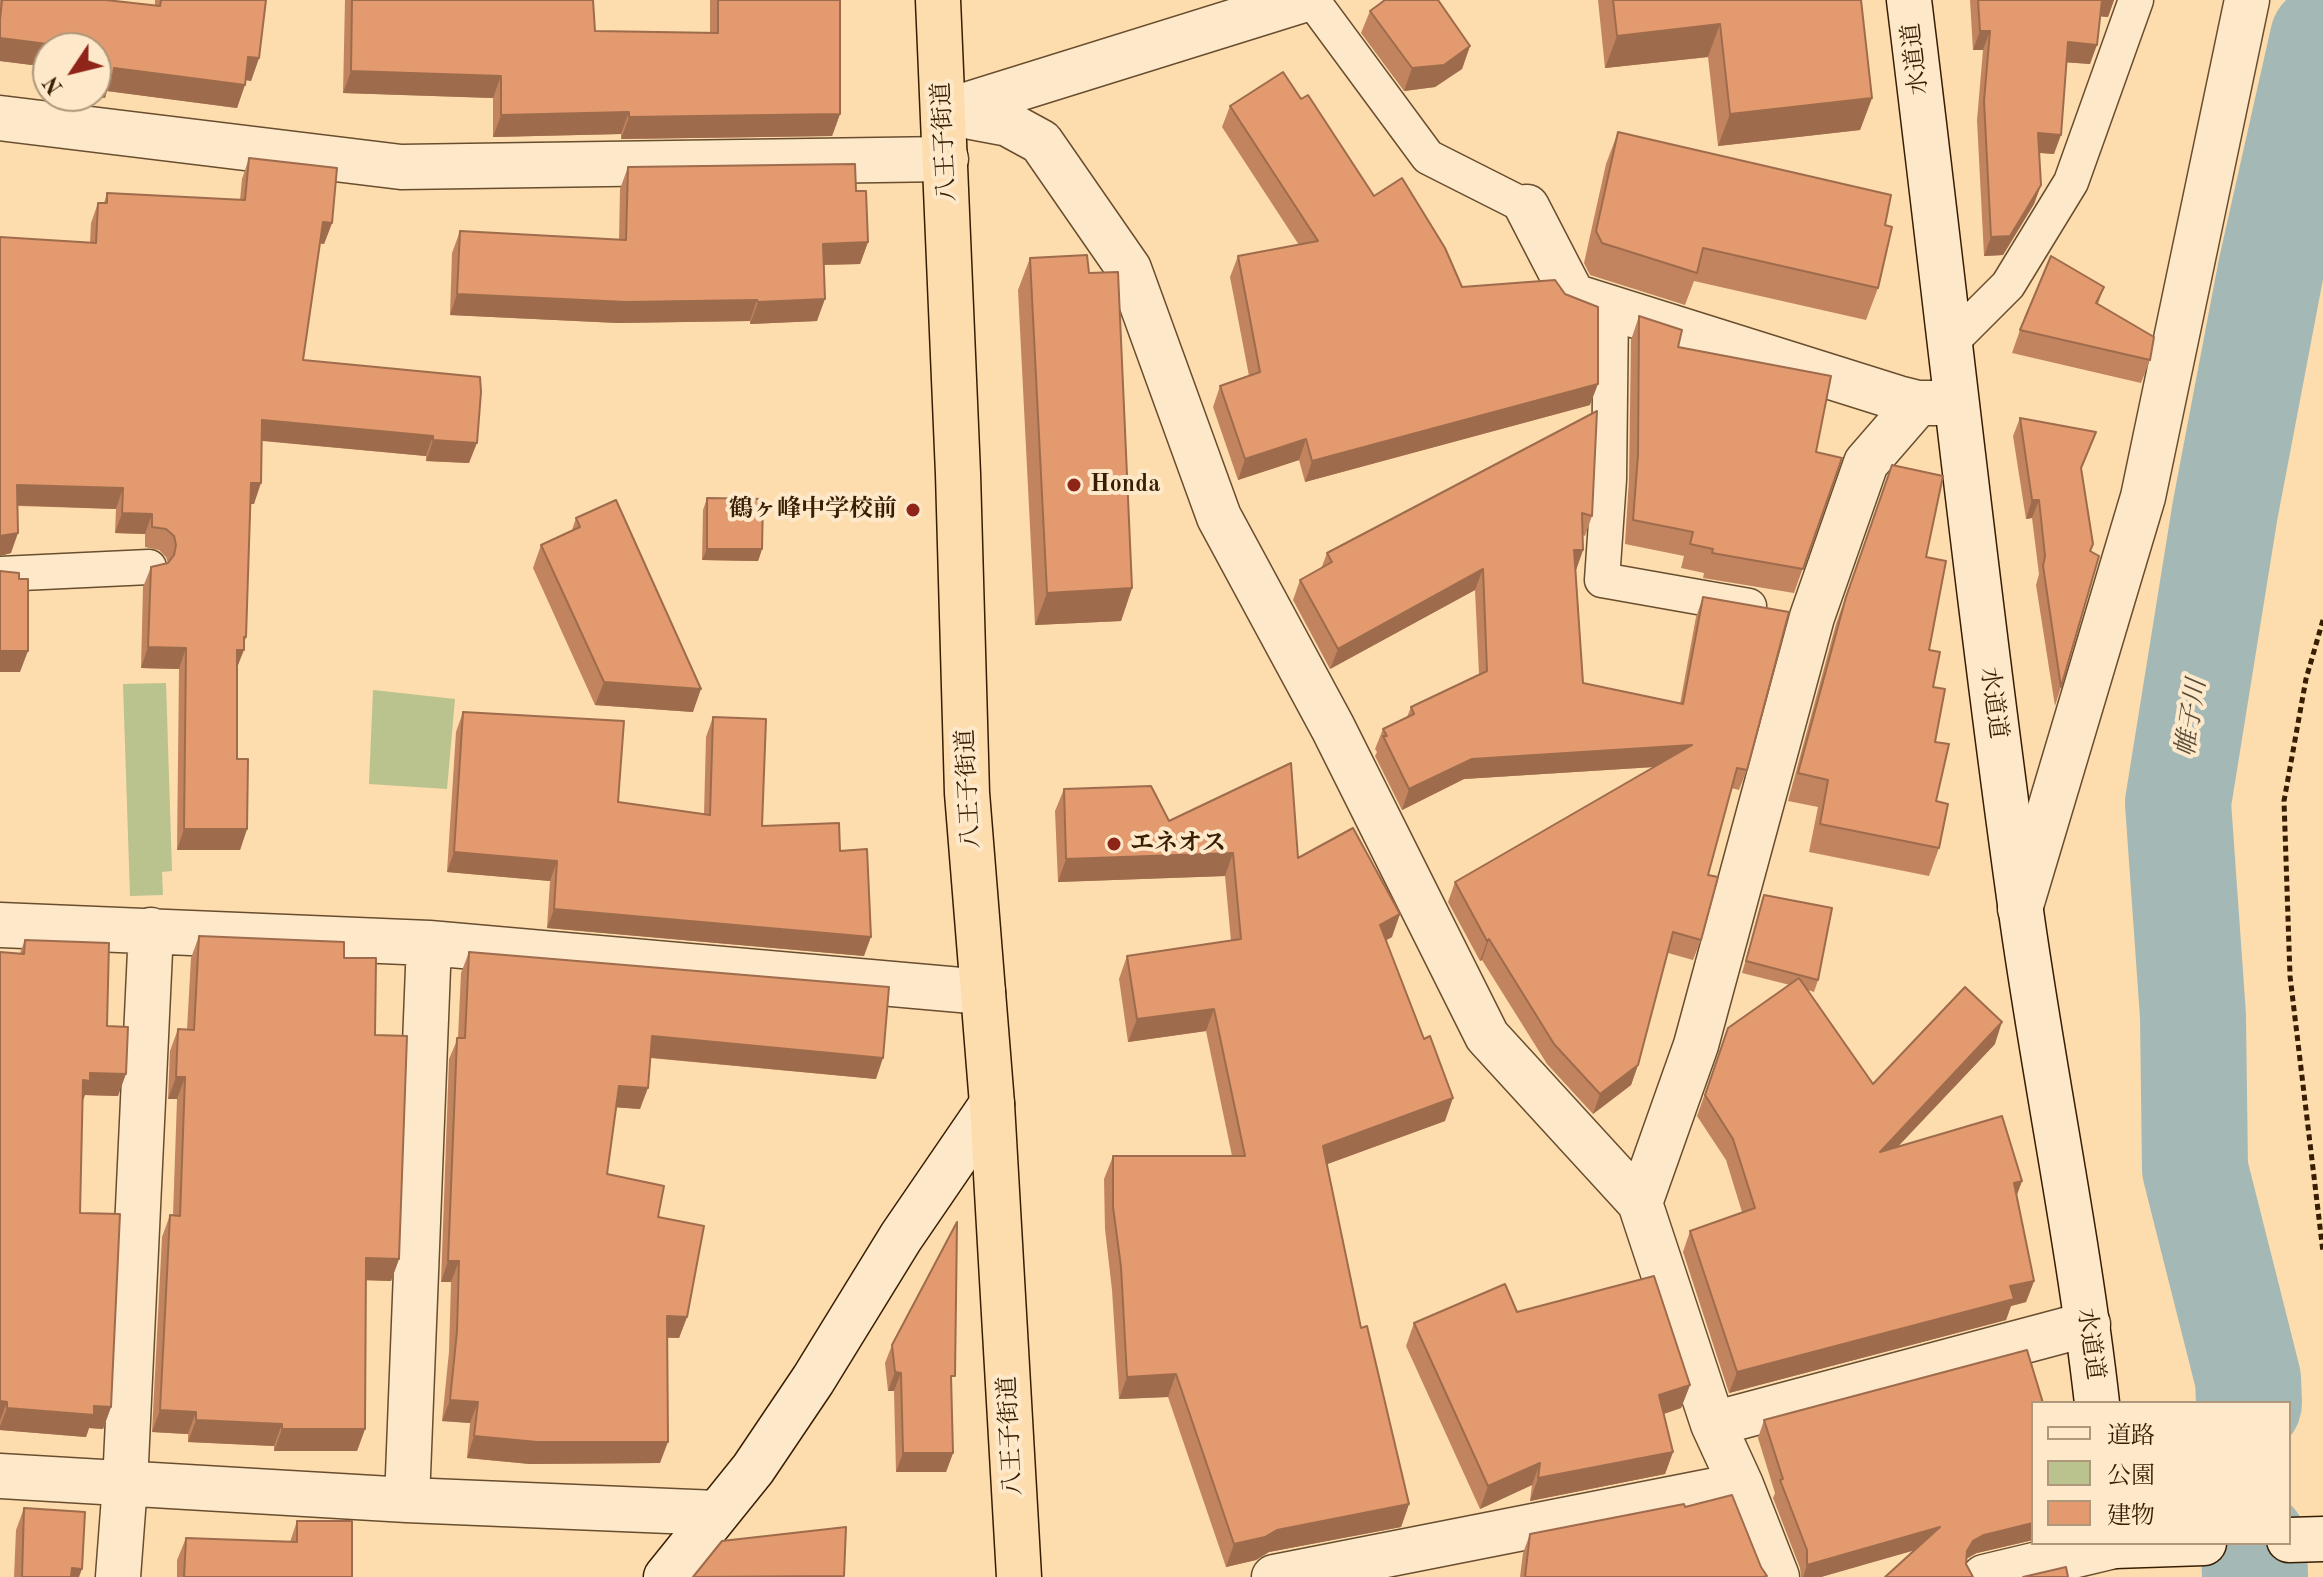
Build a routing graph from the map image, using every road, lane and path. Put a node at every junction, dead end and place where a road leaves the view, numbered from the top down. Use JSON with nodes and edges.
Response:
{"nodes":[{"id":1,"x":938,"y":0,"type":"edge"},
{"id":2,"x":1303,"y":0,"type":"edge"},
{"id":3,"x":1312,"y":0,"type":"edge"},
{"id":4,"x":1909,"y":0,"type":"edge"},
{"id":5,"x":2136,"y":0,"type":"edge"},
{"id":6,"x":2247,"y":0,"type":"edge"},
{"id":7,"x":944,"y":112,"type":"junction"},
{"id":8,"x":0,"y":118,"type":"edge"},
{"id":9,"x":946,"y":159,"type":"junction"},
{"id":10,"x":1527,"y":207,"type":"joint"},
{"id":11,"x":1611,"y":310,"type":"junction"},
{"id":12,"x":1951,"y":342,"type":"junction"},
{"id":13,"x":1938,"y":403,"type":"junction"},
{"id":14,"x":149,"y":567,"type":"edge"},
{"id":15,"x":0,"y":574,"type":"edge"},
{"id":16,"x":1812,"y":617,"type":"junction"},
{"id":17,"x":2323,"y":620,"type":"edge"},
{"id":18,"x":2020,"y":909,"type":"junction"},
{"id":19,"x":0,"y":925,"type":"edge"},
{"id":20,"x":151,"y":930,"type":"junction"},
{"id":21,"x":429,"y":943,"type":"junction"},
{"id":22,"x":983,"y":992,"type":"junction"},
{"id":23,"x":992,"y":1104,"type":"junction"},
{"id":24,"x":1640,"y":1203,"type":"junction"},
{"id":25,"x":2323,"y":1252,"type":"edge"},
{"id":26,"x":2088,"y":1324,"type":"junction"},
{"id":27,"x":2097,"y":1401,"type":"edge"},
{"id":28,"x":1713,"y":1424,"type":"junction"},
{"id":29,"x":0,"y":1476,"type":"edge"},
{"id":30,"x":125,"y":1484,"type":"junction"},
{"id":31,"x":1741,"y":1485,"type":"junction"},
{"id":32,"x":407,"y":1500,"type":"junction"},
{"id":33,"x":717,"y":1513,"type":"junction"},
{"id":34,"x":2323,"y":1539,"type":"edge"},
{"id":35,"x":2291,"y":1540,"type":"edge"},
{"id":36,"x":2189,"y":1545,"type":"edge"},
{"id":37,"x":2115,"y":1555,"type":"edge"},
{"id":38,"x":118,"y":1577,"type":"edge"},
{"id":39,"x":666,"y":1577,"type":"edge"},
{"id":40,"x":1019,"y":1577,"type":"edge"},
{"id":41,"x":1274,"y":1577,"type":"edge"},
{"id":42,"x":1777,"y":1577,"type":"edge"},
{"id":43,"x":1984,"y":1577,"type":"edge"}],
"edges":[{"from":1,"to":7,"type":"highway","name":"八王子街道"},
{"from":2,"to":7,"type":"street"},
{"from":3,"to":10,"type":"lane"},
{"from":4,"to":12,"type":"street","name":"水道道"},
{"from":5,"to":12,"type":"lane"},
{"from":6,"to":18,"type":"street"},
{"from":7,"to":9,"type":"highway","name":"八王子街道"},
{"from":7,"to":24,"type":"street"},
{"from":8,"to":9,"type":"street"},
{"from":9,"to":22,"type":"highway","name":"八王子街道"},
{"from":10,"to":11,"type":"street"},
{"from":11,"to":13,"type":"street"},
{"from":11,"to":16,"type":"lane"},
{"from":12,"to":13,"type":"street","name":"水道道"},
{"from":13,"to":16,"type":"street"},
{"from":13,"to":18,"type":"street","name":"水道道"},
{"from":14,"to":15,"type":"lane"},
{"from":16,"to":24,"type":"street"},
{"from":17,"to":25,"type":"path"},
{"from":18,"to":26,"type":"street","name":"水道道"},
{"from":19,"to":20,"type":"street"},
{"from":20,"to":21,"type":"street"},
{"from":20,"to":30,"type":"street"},
{"from":21,"to":22,"type":"street"},
{"from":21,"to":32,"type":"street"},
{"from":22,"to":23,"type":"highway","name":"八王子街道"},
{"from":23,"to":33,"type":"street"},
{"from":23,"to":40,"type":"highway","name":"八王子街道"},
{"from":24,"to":28,"type":"street"},
{"from":26,"to":27,"type":"street","name":"水道道"},
{"from":26,"to":28,"type":"street"},
{"from":28,"to":31,"type":"street"},
{"from":29,"to":30,"type":"street"},
{"from":30,"to":32,"type":"street"},
{"from":30,"to":38,"type":"street"},
{"from":31,"to":41,"type":"street"},
{"from":31,"to":42,"type":"street"},
{"from":32,"to":33,"type":"street"},
{"from":33,"to":39,"type":"street"},
{"from":34,"to":35,"type":"street"},
{"from":36,"to":37,"type":"street"},
{"from":37,"to":43,"type":"street"}]}
